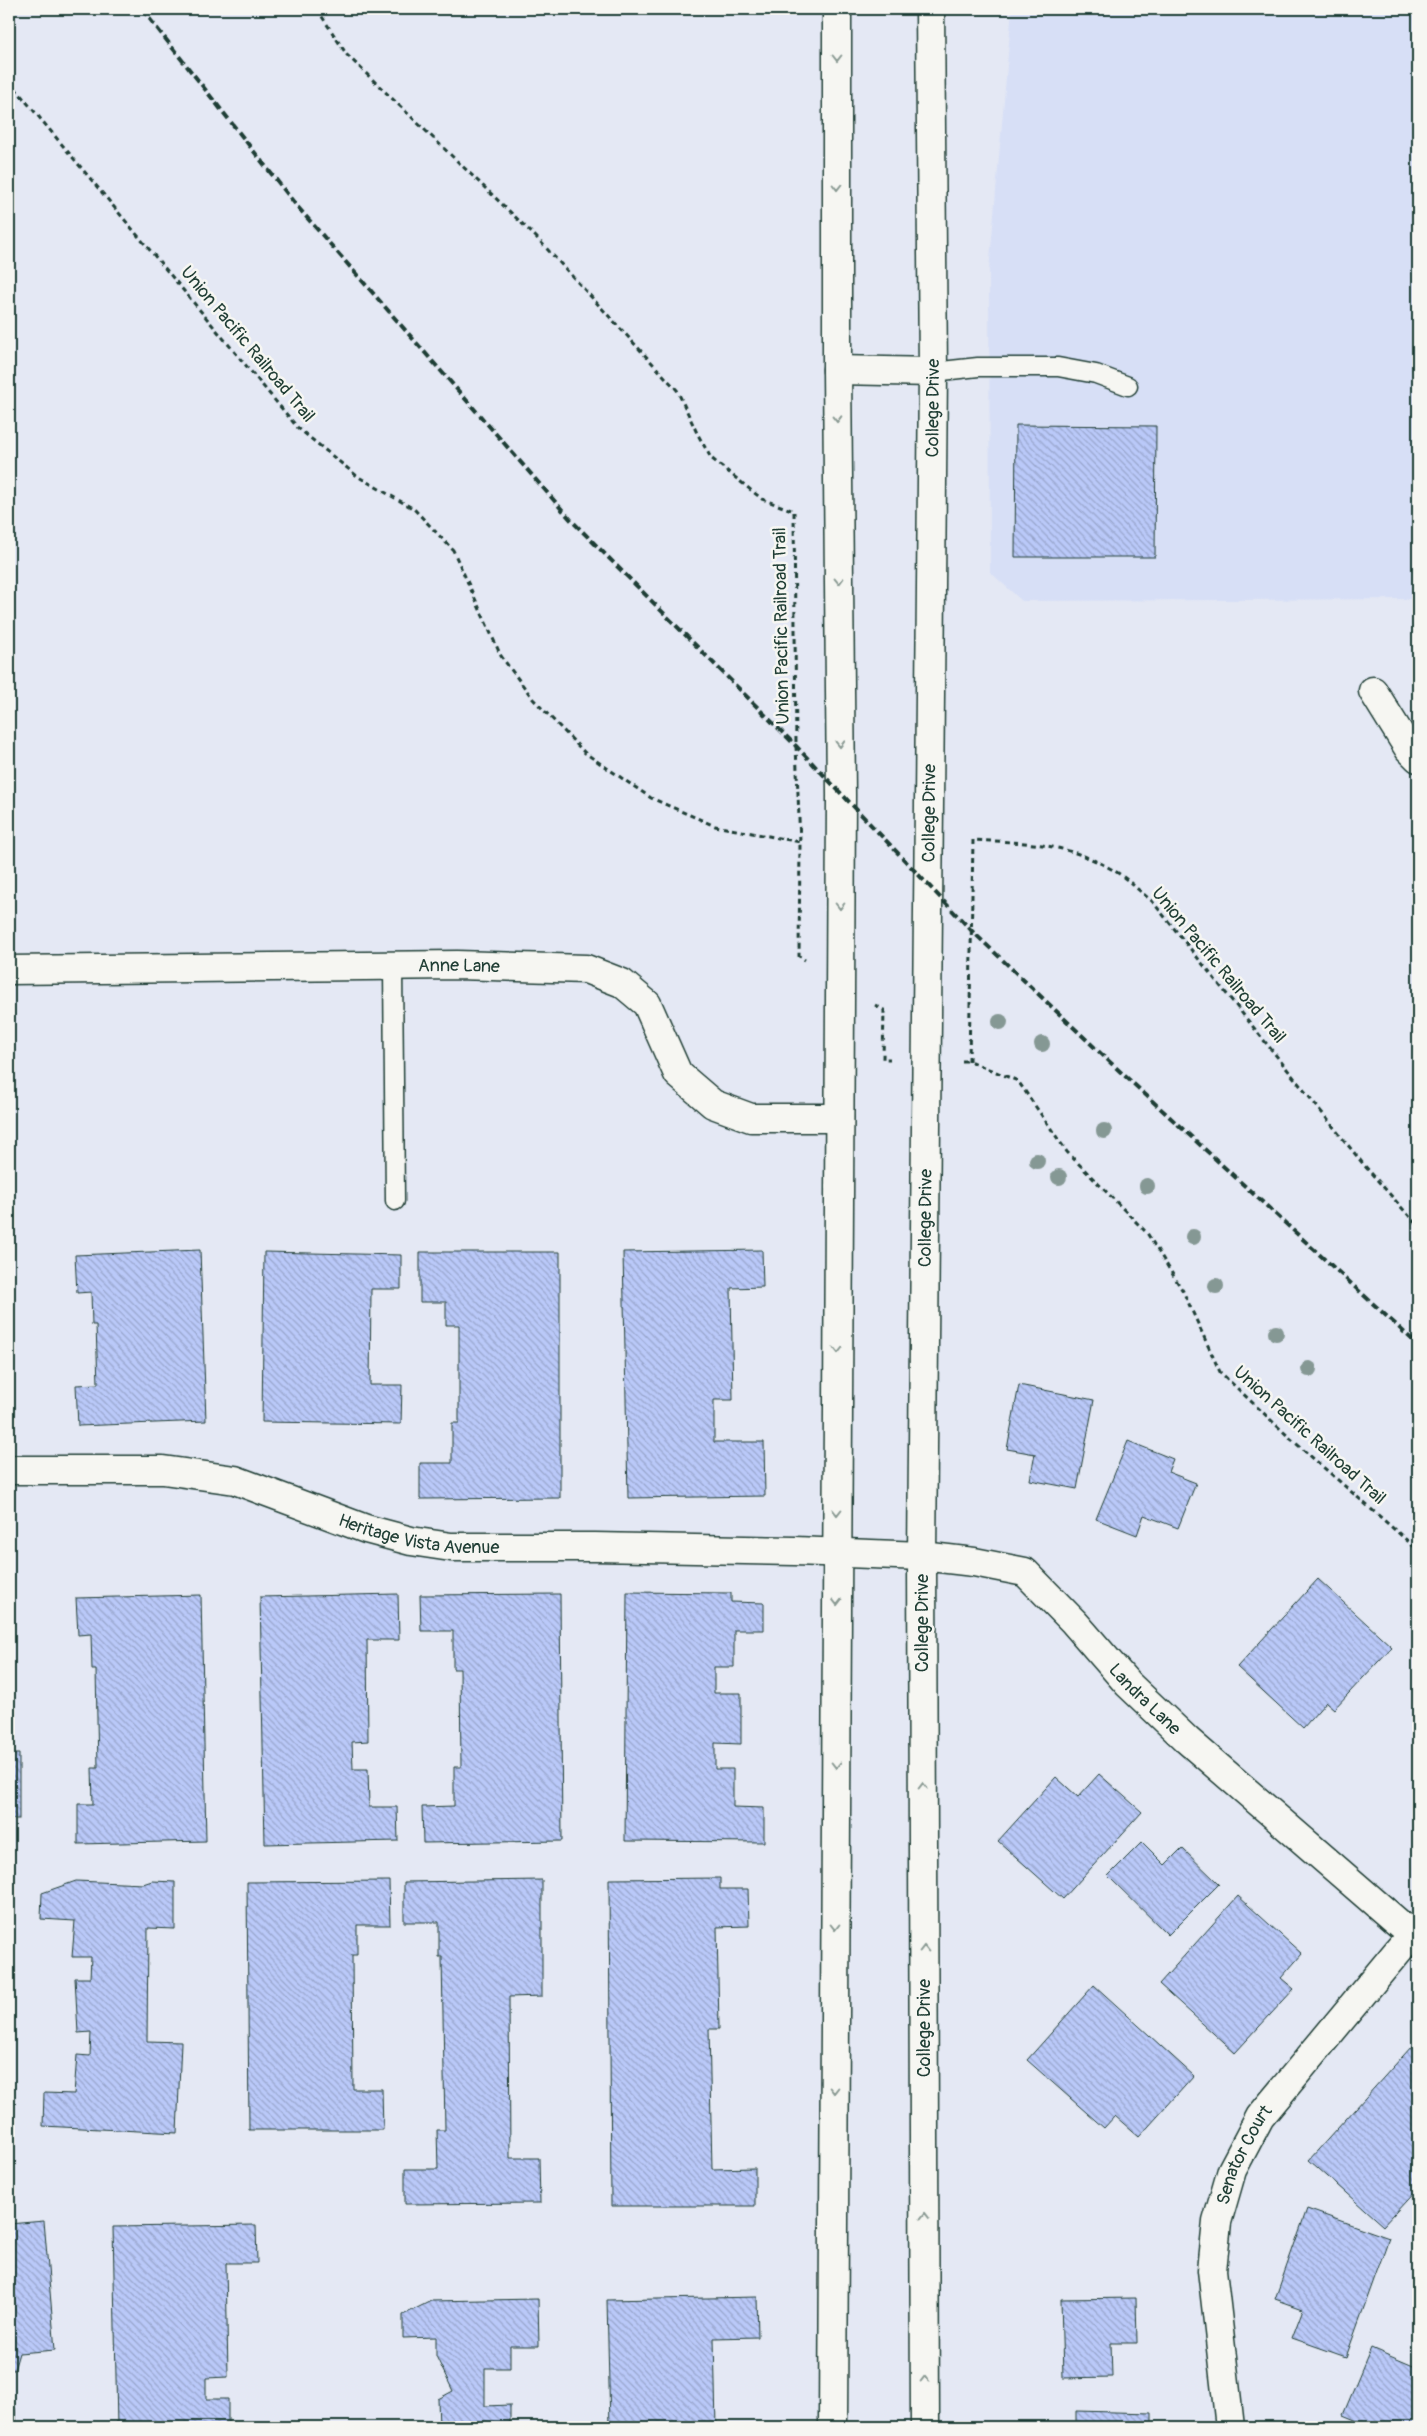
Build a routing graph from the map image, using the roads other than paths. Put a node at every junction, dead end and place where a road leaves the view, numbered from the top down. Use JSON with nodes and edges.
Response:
{"nodes":[{"id":1,"x":837,"y":9,"type":"edge"},
{"id":2,"x":930,"y":9,"type":"edge"},
{"id":3,"x":837,"y":370,"type":"junction"},
{"id":4,"x":933,"y":372,"type":"junction"},
{"id":5,"x":1128,"y":386,"type":"dead end"},
{"id":6,"x":1373,"y":691,"type":"dead end"},
{"id":7,"x":1418,"y":758,"type":"edge"},
{"id":8,"x":393,"y":966,"type":"junction"},
{"id":9,"x":9,"y":970,"type":"edge"},
{"id":10,"x":840,"y":1118,"type":"junction"},
{"id":11,"x":395,"y":1201,"type":"dead end"},
{"id":12,"x":9,"y":1470,"type":"edge"},
{"id":13,"x":837,"y":1554,"type":"junction"},
{"id":14,"x":922,"y":1556,"type":"junction"},
{"id":15,"x":1415,"y":1937,"type":"edge"},
{"id":16,"x":833,"y":2427,"type":"edge"},
{"id":17,"x":925,"y":2427,"type":"edge"},
{"id":18,"x":1230,"y":2427,"type":"edge"}],
"edges":[{"from":1,"to":3,"type":"main road","one_way":true},
{"from":2,"to":4,"type":"main road","name":"College Drive"},
{"from":3,"to":4,"type":"main road"},
{"from":3,"to":10,"type":"main road","one_way":true},
{"from":4,"to":5,"type":"lane"},
{"from":4,"to":14,"type":"main road","name":"College Drive"},
{"from":6,"to":7,"type":"main road"},
{"from":8,"to":9,"type":"main road","name":"Anne Lane"},
{"from":8,"to":10,"type":"main road","name":"Anne Lane"},
{"from":8,"to":11,"type":"lane"},
{"from":10,"to":13,"type":"main road","one_way":true},
{"from":12,"to":13,"type":"main road","name":"Heritage Vista Avenue"},
{"from":13,"to":14,"type":"main road","name":"Landra Lane"},
{"from":13,"to":16,"type":"main road","one_way":true},
{"from":14,"to":15,"type":"main road","name":"Landra Lane"},
{"from":17,"to":14,"type":"main road","name":"College Drive","one_way":true},
{"from":15,"to":18,"type":"main road","name":"Senator Court"}]}
